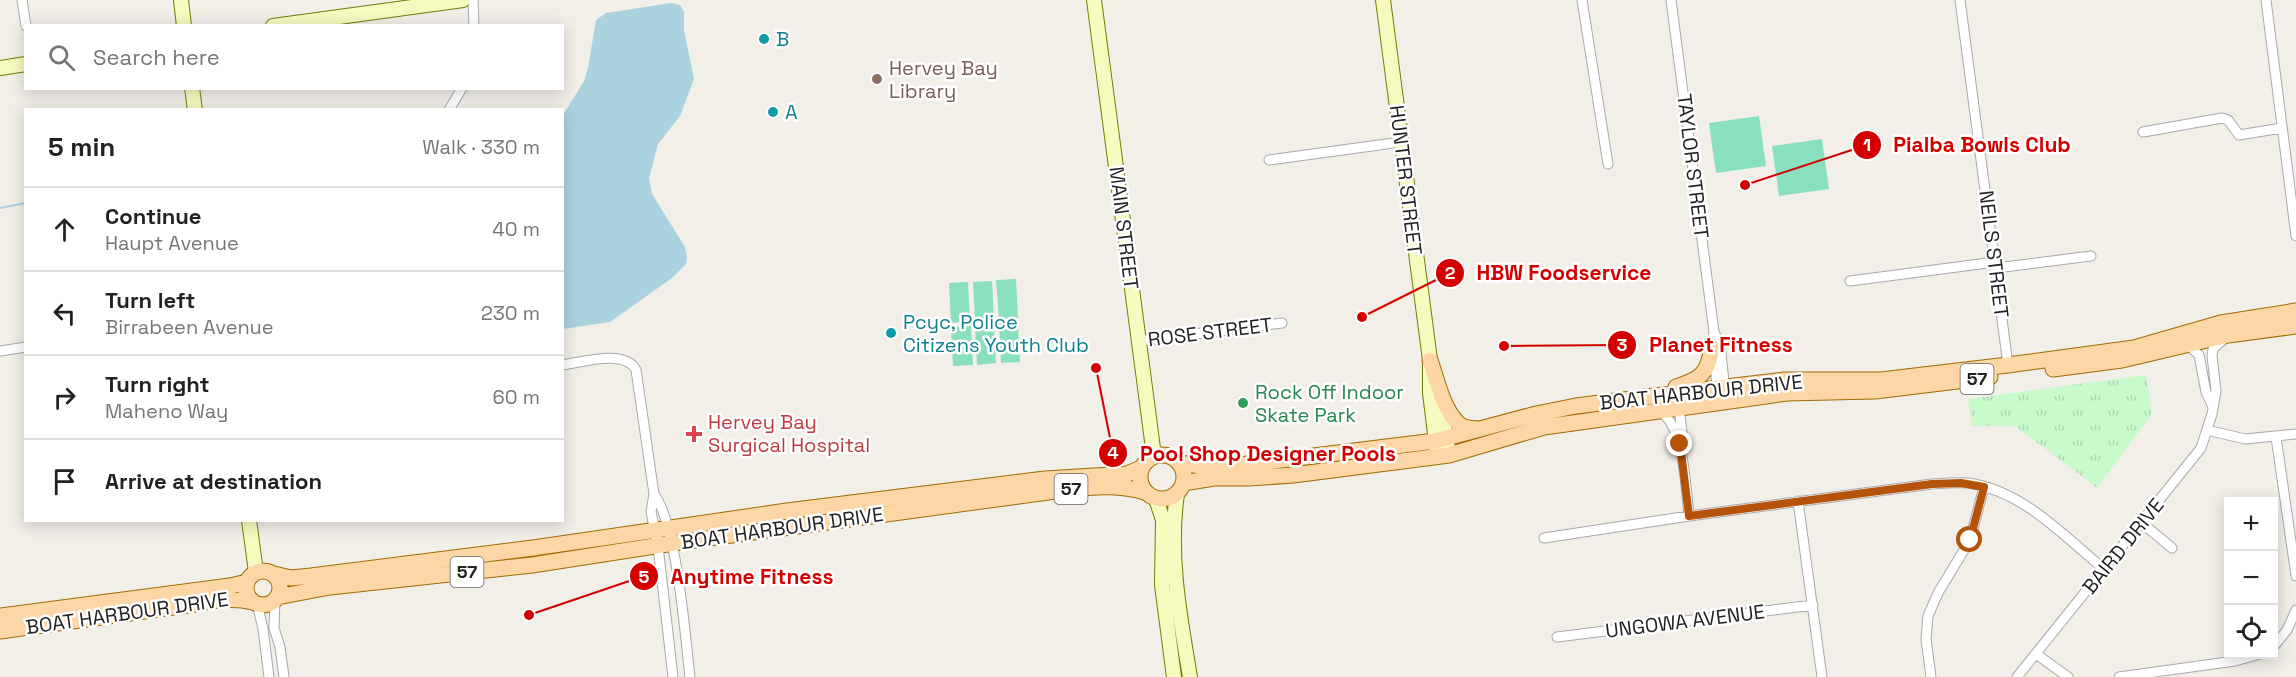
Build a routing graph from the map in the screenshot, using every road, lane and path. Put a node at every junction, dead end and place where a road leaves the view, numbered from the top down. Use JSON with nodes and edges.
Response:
{"nodes":[{"id":1,"x":22,"y":0,"type":"edge"},
{"id":2,"x":181,"y":0,"type":"edge"},
{"id":3,"x":463,"y":0,"type":"edge"},
{"id":4,"x":473,"y":0,"type":"edge"},
{"id":5,"x":1094,"y":0,"type":"edge"},
{"id":6,"x":1383,"y":0,"type":"edge"},
{"id":7,"x":1582,"y":0,"type":"edge"},
{"id":8,"x":1671,"y":0,"type":"edge"},
{"id":9,"x":1960,"y":0,"type":"edge"},
{"id":10,"x":2266,"y":0,"type":"edge"},
{"id":11,"x":26,"y":24,"type":"edge"},
{"id":12,"x":184,"y":24,"type":"edge"},
{"id":13,"x":288,"y":24,"type":"edge"},
{"id":14,"x":474,"y":24,"type":"edge"},
{"id":15,"x":24,"y":64,"type":"edge"},
{"id":16,"x":0,"y":68,"type":"edge"},
{"id":17,"x":192,"y":90,"type":"edge"},
{"id":18,"x":461,"y":90,"type":"edge"},
{"id":19,"x":195,"y":108,"type":"edge"},
{"id":20,"x":450,"y":108,"type":"edge"},
{"id":21,"x":2283,"y":128,"type":"junction"},
{"id":22,"x":2143,"y":132,"type":"dead end"},
{"id":23,"x":1401,"y":142,"type":"junction"},
{"id":24,"x":1269,"y":160,"type":"dead end"},
{"id":25,"x":1608,"y":164,"type":"dead end"},
{"id":26,"x":2296,"y":236,"type":"edge"},
{"id":27,"x":2091,"y":256,"type":"dead end"},
{"id":28,"x":1996,"y":265,"type":"junction"},
{"id":29,"x":1850,"y":281,"type":"dead end"},
{"id":30,"x":2296,"y":311,"type":"edge"},
{"id":31,"x":1282,"y":323,"type":"dead end"},
{"id":32,"x":2296,"y":326,"type":"edge"},
{"id":33,"x":2228,"y":335,"type":"junction"},
{"id":34,"x":1713,"y":340,"type":"junction"},
{"id":35,"x":1138,"y":341,"type":"junction"},
{"id":36,"x":2188,"y":345,"type":"junction"},
{"id":37,"x":24,"y":347,"type":"edge"},
{"id":38,"x":0,"y":351,"type":"edge"},
{"id":39,"x":1430,"y":360,"type":"junction"},
{"id":40,"x":564,"y":365,"type":"edge"},
{"id":41,"x":2008,"y":365,"type":"junction"},
{"id":42,"x":1722,"y":392,"type":"junction"},
{"id":43,"x":1648,"y":397,"type":"junction"},
{"id":44,"x":1607,"y":402,"type":"junction"},
{"id":45,"x":2213,"y":407,"type":"junction"},
{"id":46,"x":1679,"y":408,"type":"junction"},
{"id":47,"x":1656,"y":411,"type":"junction"},
{"id":48,"x":1483,"y":429,"type":"junction"},
{"id":49,"x":2207,"y":429,"type":"junction"},
{"id":50,"x":2296,"y":434,"type":"edge"},
{"id":51,"x":2276,"y":437,"type":"junction"},
{"id":52,"x":1680,"y":444,"type":"junction"},
{"id":53,"x":1442,"y":448,"type":"junction"},
{"id":54,"x":1154,"y":456,"type":"junction"},
{"id":55,"x":1179,"y":463,"type":"junction"},
{"id":56,"x":1141,"y":468,"type":"junction"},
{"id":57,"x":1984,"y":487,"type":"junction"},
{"id":58,"x":1180,"y":488,"type":"junction"},
{"id":59,"x":1151,"y":496,"type":"junction"},
{"id":60,"x":1798,"y":501,"type":"junction"},
{"id":61,"x":806,"y":510,"type":"junction"},
{"id":62,"x":871,"y":516,"type":"junction"},
{"id":63,"x":1689,"y":516,"type":"junction"},
{"id":64,"x":249,"y":522,"type":"edge"},
{"id":65,"x":2142,"y":523,"type":"junction"},
{"id":66,"x":662,"y":528,"type":"junction"},
{"id":67,"x":1544,"y":538,"type":"dead end"},
{"id":68,"x":665,"y":545,"type":"junction"},
{"id":69,"x":2172,"y":548,"type":"dead end"},
{"id":70,"x":2104,"y":569,"type":"junction"},
{"id":71,"x":274,"y":574,"type":"junction"},
{"id":72,"x":2296,"y":576,"type":"edge"},
{"id":73,"x":251,"y":577,"type":"junction"},
{"id":74,"x":276,"y":598,"type":"junction"},
{"id":75,"x":255,"y":602,"type":"junction"},
{"id":76,"x":1814,"y":605,"type":"junction"},
{"id":77,"x":2296,"y":610,"type":"edge"},
{"id":78,"x":0,"y":616,"type":"edge"},
{"id":79,"x":0,"y":631,"type":"edge"},
{"id":80,"x":1557,"y":637,"type":"dead end"},
{"id":81,"x":2278,"y":641,"type":"edge"},
{"id":82,"x":2036,"y":654,"type":"junction"},
{"id":83,"x":2242,"y":659,"type":"edge"},
{"id":84,"x":283,"y":672,"type":"edge"},
{"id":85,"x":268,"y":674,"type":"edge"},
{"id":86,"x":673,"y":677,"type":"edge"},
{"id":87,"x":690,"y":677,"type":"edge"},
{"id":88,"x":1174,"y":677,"type":"edge"},
{"id":89,"x":1190,"y":677,"type":"edge"},
{"id":90,"x":1822,"y":677,"type":"edge"},
{"id":91,"x":1931,"y":677,"type":"edge"},
{"id":92,"x":2017,"y":677,"type":"edge"},
{"id":93,"x":2068,"y":677,"type":"edge"},
{"id":94,"x":2119,"y":677,"type":"edge"}],
"edges":[{"from":1,"to":11,"type":"street"},
{"from":2,"to":12,"type":"street"},
{"from":3,"to":13,"type":"street"},
{"from":4,"to":14,"type":"street"},
{"from":5,"to":35,"type":"street","name":"MAIN STREET"},
{"from":6,"to":23,"type":"street","name":"HUNTER STREET"},
{"from":7,"to":25,"type":"street"},
{"from":8,"to":34,"type":"street","name":"TAYLOR STREET"},
{"from":9,"to":28,"type":"street","name":"NEILS STREET"},
{"from":10,"to":21,"type":"street"},
{"from":15,"to":16,"type":"street"},
{"from":17,"to":19,"type":"street"},
{"from":18,"to":20,"type":"street"},
{"from":21,"to":22,"type":"street"},
{"from":21,"to":26,"type":"street"},
{"from":23,"to":24,"type":"street"},
{"from":23,"to":39,"type":"street","name":"HUNTER STREET"},
{"from":27,"to":28,"type":"street"},
{"from":28,"to":29,"type":"street"},
{"from":28,"to":41,"type":"street","name":"NEILS STREET"},
{"from":30,"to":41,"type":"main road","name":"BOAT HARBOUR DRIVE","number":"57"},
{"from":31,"to":35,"type":"street","name":"ROSE STREET"},
{"from":32,"to":33,"type":"main road","name":"BOAT HARBOUR DRIVE","number":"57"},
{"from":33,"to":36,"type":"main road","name":"BOAT HARBOUR DRIVE","number":"57"},
{"from":33,"to":45,"type":"street","name":"BAIRD DRIVE"},
{"from":34,"to":42,"type":"street","name":"TAYLOR STREET"},
{"from":34,"to":42,"type":"street","name":"TAYLOR STREET"},
{"from":34,"to":43,"type":"main road"},
{"from":35,"to":54,"type":"street","name":"MAIN STREET"},
{"from":36,"to":42,"type":"main road","name":"BOAT HARBOUR DRIVE","number":"57"},
{"from":36,"to":45,"type":"street"},
{"from":37,"to":38,"type":"street"},
{"from":39,"to":48,"type":"main road"},
{"from":39,"to":53,"type":"street","name":"HUNTER STREET"},
{"from":40,"to":66,"type":"street"},
{"from":41,"to":42,"type":"main road","name":"BOAT HARBOUR DRIVE","number":"57"},
{"from":42,"to":43,"type":"main road","name":"BOAT HARBOUR DRIVE","number":"57"},
{"from":42,"to":46,"type":"main road","name":"BOAT HARBOUR DRIVE","number":"57"},
{"from":43,"to":44,"type":"main road","name":"BOAT HARBOUR DRIVE","number":"57"},
{"from":44,"to":46,"type":"main road"},
{"from":44,"to":48,"type":"main road","name":"BOAT HARBOUR DRIVE","number":"57"},
{"from":45,"to":49,"type":"street","name":"BAIRD DRIVE"},
{"from":46,"to":47,"type":"main road","name":"BOAT HARBOUR DRIVE","number":"57"},
{"from":46,"to":52,"type":"street"},
{"from":47,"to":52,"type":"street"},
{"from":47,"to":53,"type":"main road","name":"BOAT HARBOUR DRIVE","number":"57"},
{"from":48,"to":53,"type":"main road","name":"BOAT HARBOUR DRIVE","number":"57"},
{"from":49,"to":51,"type":"street"},
{"from":49,"to":65,"type":"street","name":"BAIRD DRIVE"},
{"from":50,"to":51,"type":"street"},
{"from":51,"to":72,"type":"street"},
{"from":52,"to":63,"type":"street"},
{"from":53,"to":55,"type":"main road","name":"BOAT HARBOUR DRIVE","number":"57"},
{"from":53,"to":58,"type":"main road","name":"BOAT HARBOUR DRIVE","number":"57"},
{"from":54,"to":55,"type":"main road","number":"57"},
{"from":54,"to":56,"type":"main road","number":"57"},
{"from":55,"to":58,"type":"main road"},
{"from":56,"to":59,"type":"main road"},
{"from":56,"to":61,"type":"main road","name":"BOAT HARBOUR DRIVE","number":"57"},
{"from":57,"to":60,"type":"street"},
{"from":57,"to":70,"type":"street"},
{"from":57,"to":91,"type":"street"},
{"from":58,"to":59,"type":"main road","number":"57"},
{"from":58,"to":89,"type":"street"},
{"from":59,"to":62,"type":"main road","name":"BOAT HARBOUR DRIVE","number":"57"},
{"from":59,"to":88,"type":"street"},
{"from":60,"to":63,"type":"street"},
{"from":60,"to":76,"type":"street"},
{"from":61,"to":62,"type":"main road"},
{"from":61,"to":66,"type":"main road","name":"BOAT HARBOUR DRIVE","number":"57"},
{"from":62,"to":68,"type":"main road","name":"BOAT HARBOUR DRIVE","number":"57"},
{"from":63,"to":67,"type":"street"},
{"from":64,"to":73,"type":"street"},
{"from":65,"to":69,"type":"street"},
{"from":65,"to":70,"type":"street","name":"BAIRD DRIVE"},
{"from":66,"to":68,"type":"street"},
{"from":66,"to":71,"type":"main road","name":"BOAT HARBOUR DRIVE","number":"57"},
{"from":68,"to":74,"type":"main road","name":"BOAT HARBOUR DRIVE","number":"57"},
{"from":68,"to":86,"type":"street"},
{"from":68,"to":87,"type":"street"},
{"from":70,"to":82,"type":"street","name":"BAIRD DRIVE"},
{"from":71,"to":73,"type":"main road","number":"57"},
{"from":71,"to":74,"type":"main road"},
{"from":73,"to":75,"type":"main road"},
{"from":73,"to":78,"type":"main road","name":"BOAT HARBOUR DRIVE","number":"57"},
{"from":74,"to":75,"type":"main road","number":"57"},
{"from":74,"to":84,"type":"street"},
{"from":75,"to":79,"type":"main road","name":"BOAT HARBOUR DRIVE","number":"57"},
{"from":75,"to":85,"type":"street"},
{"from":76,"to":80,"type":"street","name":"UNGOWA AVENUE"},
{"from":76,"to":90,"type":"street"},
{"from":77,"to":81,"type":"street"},
{"from":82,"to":92,"type":"street","name":"BAIRD DRIVE"},
{"from":82,"to":93,"type":"street"},
{"from":83,"to":94,"type":"street"},
{"from":84,"to":85,"type":"street"}]}
